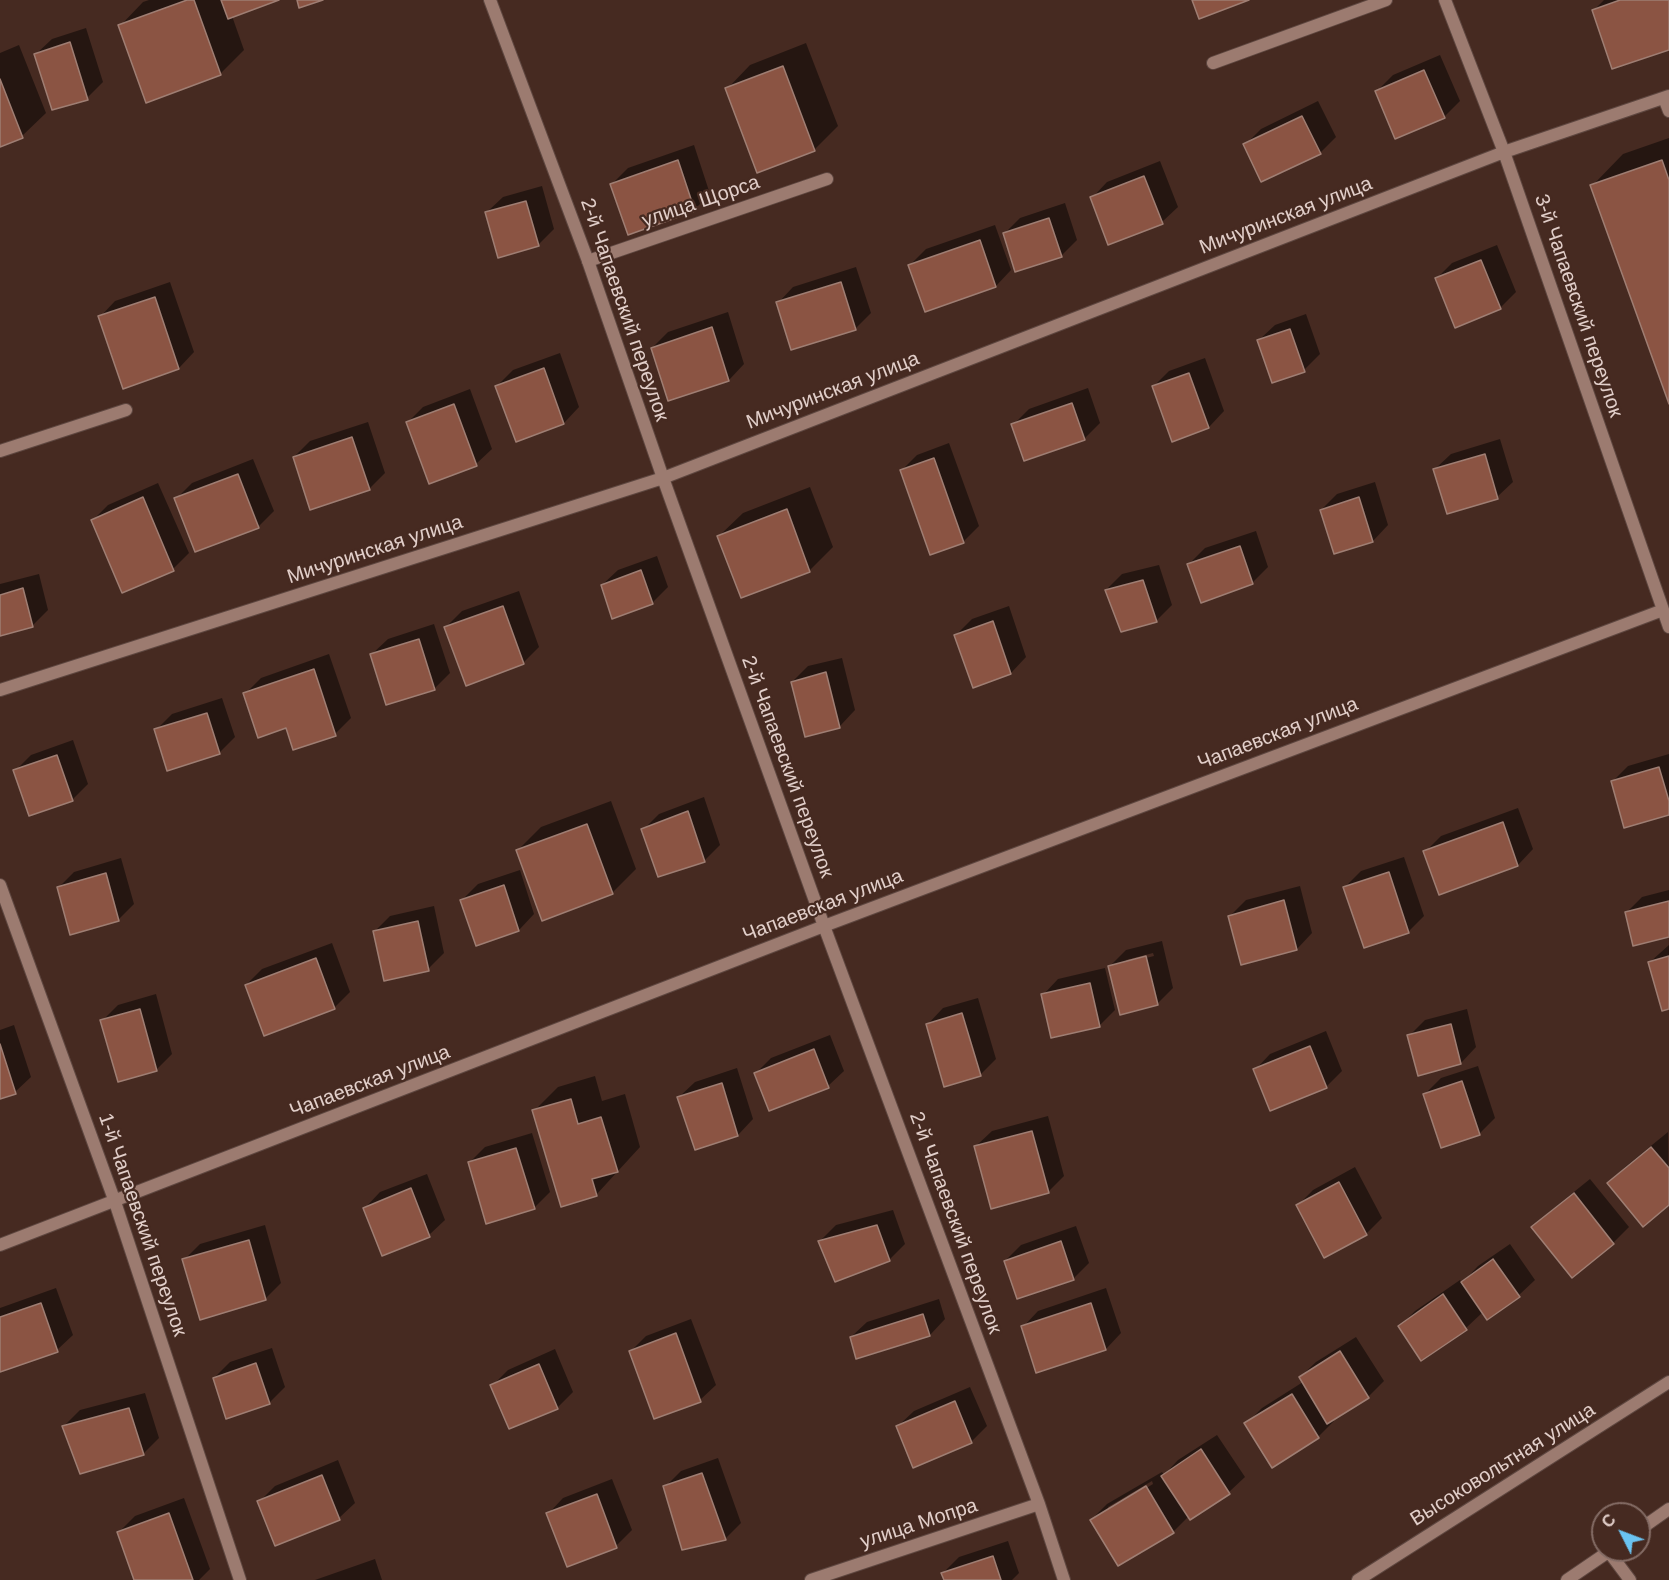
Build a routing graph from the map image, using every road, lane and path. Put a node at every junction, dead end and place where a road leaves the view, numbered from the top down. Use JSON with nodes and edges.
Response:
{"nodes":[{"id":1,"x":490,"y":0,"type":"edge"},
{"id":2,"x":1386,"y":0,"type":"edge"},
{"id":3,"x":1445,"y":0,"type":"edge"},
{"id":4,"x":1213,"y":63,"type":"dead end"},
{"id":5,"x":1667,"y":97,"type":"edge"},
{"id":6,"x":1669,"y":111,"type":"edge"},
{"id":7,"x":1504,"y":152,"type":"junction"},
{"id":8,"x":827,"y":179,"type":"dead end"},
{"id":9,"x":588,"y":261,"type":"junction"},
{"id":10,"x":126,"y":410,"type":"dead end"},
{"id":11,"x":0,"y":451,"type":"edge"},
{"id":12,"x":663,"y":478,"type":"junction"},
{"id":13,"x":1663,"y":610,"type":"junction"},
{"id":14,"x":1669,"y":627,"type":"edge"},
{"id":15,"x":0,"y":690,"type":"edge"},
{"id":16,"x":0,"y":885,"type":"edge"},
{"id":17,"x":824,"y":926,"type":"junction"},
{"id":18,"x":115,"y":1202,"type":"junction"},
{"id":19,"x":0,"y":1245,"type":"edge"},
{"id":20,"x":1669,"y":1382,"type":"edge"},
{"id":21,"x":1039,"y":1504,"type":"junction"},
{"id":22,"x":1669,"y":1509,"type":"edge"},
{"id":23,"x":1651,"y":1522,"type":"edge"},
{"id":24,"x":1594,"y":1562,"type":"edge"},
{"id":25,"x":1618,"y":1562,"type":"edge"},
{"id":26,"x":240,"y":1580,"type":"edge"},
{"id":27,"x":811,"y":1580,"type":"edge"},
{"id":28,"x":1064,"y":1580,"type":"edge"},
{"id":29,"x":1358,"y":1580,"type":"edge"},
{"id":30,"x":1568,"y":1580,"type":"edge"},
{"id":31,"x":1630,"y":1580,"type":"edge"}],
"edges":[{"from":1,"to":9,"type":"street","name":"2-й Чапаевский переулок"},
{"from":2,"to":4,"type":"street"},
{"from":3,"to":7,"type":"street","name":"3-й Чапаевский переулок"},
{"from":5,"to":6,"type":"street"},
{"from":5,"to":7,"type":"street","name":"Мичуринская улица"},
{"from":7,"to":12,"type":"street","name":"Мичуринская улица"},
{"from":7,"to":13,"type":"street","name":"3-й Чапаевский переулок"},
{"from":8,"to":9,"type":"street","name":"улица Щорса"},
{"from":9,"to":12,"type":"street","name":"2-й Чапаевский переулок"},
{"from":10,"to":11,"type":"street"},
{"from":12,"to":15,"type":"street","name":"Мичуринская улица"},
{"from":12,"to":17,"type":"street","name":"2-й Чапаевский переулок"},
{"from":13,"to":14,"type":"street","name":"3-й Чапаевский переулок"},
{"from":13,"to":17,"type":"street","name":"Чапаевская улица"},
{"from":16,"to":18,"type":"street","name":"1-й Чапаевский переулок"},
{"from":17,"to":18,"type":"street","name":"Чапаевская улица"},
{"from":17,"to":21,"type":"street","name":"2-й Чапаевский переулок"},
{"from":18,"to":19,"type":"street","name":"Чапаевская улица"},
{"from":18,"to":26,"type":"street","name":"1-й Чапаевский переулок"},
{"from":20,"to":29,"type":"street","name":"Высоковольтная улица"},
{"from":21,"to":27,"type":"street","name":"улица Мопра"},
{"from":21,"to":28,"type":"street","name":"2-й Чапаевский переулок"},
{"from":22,"to":23,"type":"street"},
{"from":24,"to":30,"type":"street"},
{"from":25,"to":31,"type":"street"}]}
